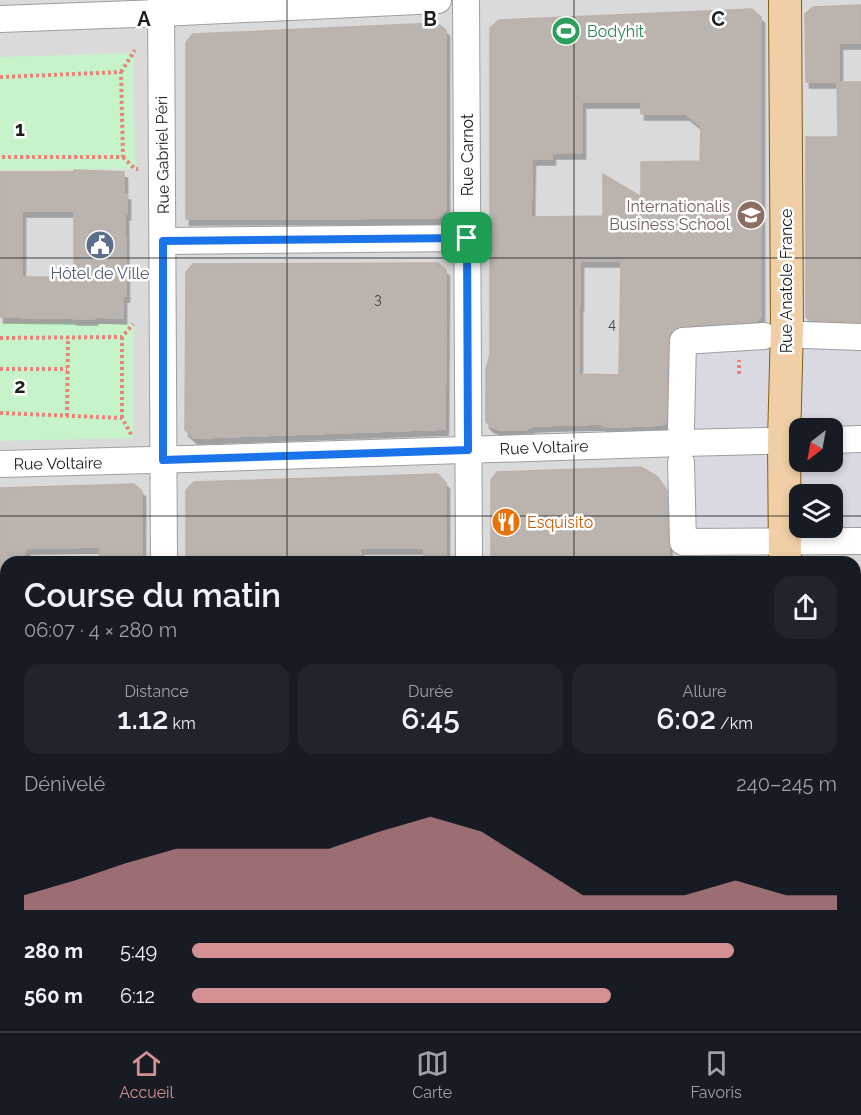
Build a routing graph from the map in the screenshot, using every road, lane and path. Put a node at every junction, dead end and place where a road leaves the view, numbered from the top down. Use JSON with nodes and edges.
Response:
{"nodes":[{"id":1,"x":438,"y":0,"type":"edge"},
{"id":2,"x":466,"y":0,"type":"edge"},
{"id":3,"x":785,"y":0,"type":"edge"},
{"id":4,"x":161,"y":7,"type":"edge"},
{"id":5,"x":0,"y":20,"type":"edge"},
{"id":6,"x":137,"y":48,"type":"dead end"},
{"id":7,"x":121,"y":72,"type":"junction"},
{"id":8,"x":0,"y":77,"type":"edge"},
{"id":9,"x":123,"y":157,"type":"junction"},
{"id":10,"x":0,"y":158,"type":"edge"},
{"id":11,"x":139,"y":169,"type":"dead end"},
{"id":12,"x":467,"y":238,"type":"junction"},
{"id":13,"x":163,"y":241,"type":"junction"},
{"id":14,"x":133,"y":324,"type":"dead end"},
{"id":15,"x":803,"y":335,"type":"dead end"},
{"id":16,"x":764,"y":336,"type":"dead end"},
{"id":17,"x":68,"y":337,"type":"junction"},
{"id":18,"x":122,"y":337,"type":"junction"},
{"id":19,"x":861,"y":337,"type":"edge"},
{"id":20,"x":0,"y":338,"type":"edge"},
{"id":21,"x":739,"y":356,"type":"dead end"},
{"id":22,"x":0,"y":369,"type":"edge"},
{"id":23,"x":68,"y":369,"type":"junction"},
{"id":24,"x":739,"y":374,"type":"dead end"},
{"id":25,"x":0,"y":413,"type":"edge"},
{"id":26,"x":67,"y":416,"type":"junction"},
{"id":27,"x":122,"y":418,"type":"junction"},
{"id":28,"x":791,"y":418,"type":"edge"},
{"id":29,"x":681,"y":428,"type":"dead end"},
{"id":30,"x":133,"y":438,"type":"dead end"},
{"id":31,"x":861,"y":439,"type":"edge"},
{"id":32,"x":843,"y":440,"type":"edge"},
{"id":33,"x":789,"y":441,"type":"edge"},
{"id":34,"x":468,"y":450,"type":"junction"},
{"id":35,"x":163,"y":460,"type":"junction"},
{"id":36,"x":681,"y":463,"type":"dead end"},
{"id":37,"x":0,"y":464,"type":"edge"},
{"id":38,"x":790,"y":472,"type":"edge"},
{"id":39,"x":861,"y":541,"type":"edge"},
{"id":40,"x":785,"y":552,"type":"edge"},
{"id":41,"x":164,"y":556,"type":"edge"},
{"id":42,"x":469,"y":556,"type":"edge"}],
"edges":[{"from":1,"to":4,"type":"street"},
{"from":2,"to":12,"type":"street","name":"Rue Carnot"},
{"from":3,"to":28,"type":"main road","name":"Rue Anatole France"},
{"from":4,"to":5,"type":"street"},
{"from":4,"to":13,"type":"street","name":"Rue Gabriel Péri"},
{"from":6,"to":7,"type":"path"},
{"from":7,"to":8,"type":"path"},
{"from":7,"to":9,"type":"path"},
{"from":9,"to":10,"type":"path"},
{"from":9,"to":11,"type":"path"},
{"from":12,"to":13,"type":"street"},
{"from":12,"to":34,"type":"street","name":"Rue Carnot"},
{"from":13,"to":35,"type":"street","name":"Rue Gabriel Péri"},
{"from":14,"to":18,"type":"path"},
{"from":15,"to":19,"type":"street"},
{"from":16,"to":29,"type":"street"},
{"from":17,"to":18,"type":"path"},
{"from":17,"to":20,"type":"path"},
{"from":17,"to":23,"type":"path"},
{"from":18,"to":27,"type":"path"},
{"from":21,"to":24,"type":"path"},
{"from":22,"to":23,"type":"path"},
{"from":23,"to":26,"type":"path"},
{"from":25,"to":26,"type":"path"},
{"from":26,"to":27,"type":"path"},
{"from":27,"to":30,"type":"path"},
{"from":31,"to":32,"type":"street"},
{"from":33,"to":34,"type":"street","name":"Rue Voltaire"},
{"from":34,"to":35,"type":"street","name":"Rue Voltaire"},
{"from":34,"to":42,"type":"street","name":"Rue Carnot"},
{"from":35,"to":37,"type":"street","name":"Rue Voltaire"},
{"from":35,"to":41,"type":"street","name":"Rue Gabriel Péri"},
{"from":36,"to":40,"type":"street"},
{"from":38,"to":40,"type":"main road","name":"Rue Anatole France"},
{"from":39,"to":40,"type":"street"}]}
